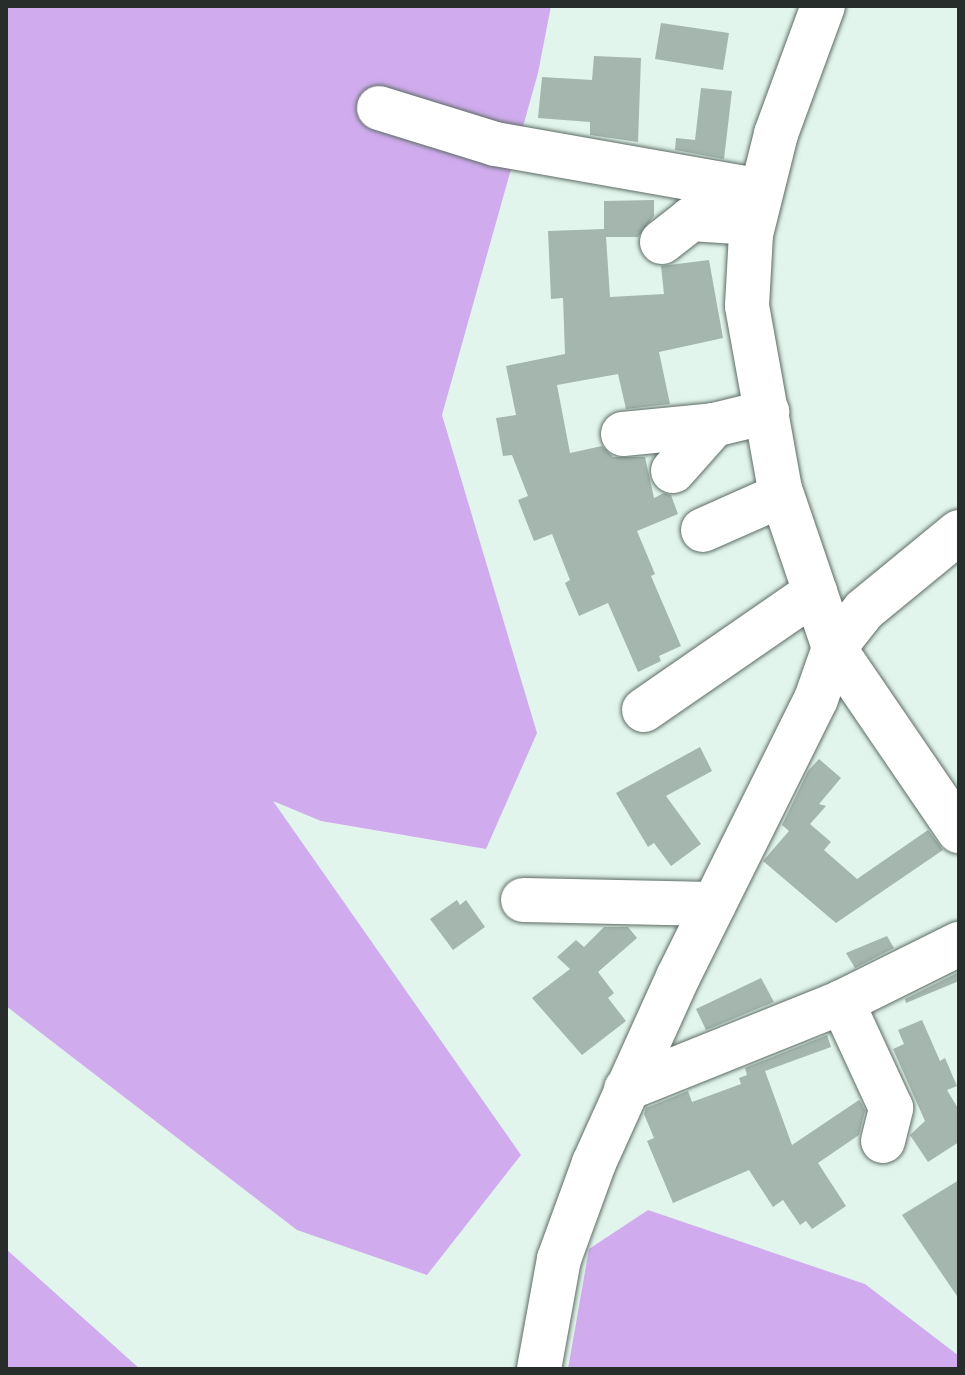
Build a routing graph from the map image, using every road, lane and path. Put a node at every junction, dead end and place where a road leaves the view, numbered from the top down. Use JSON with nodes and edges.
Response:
{"nodes":[{"id":1,"x":823,"y":6,"type":"edge"},
{"id":2,"x":379,"y":108,"type":"dead end"},
{"id":3,"x":757,"y":207,"type":"junction"},
{"id":4,"x":662,"y":242,"type":"dead end"},
{"id":5,"x":767,"y":412,"type":"junction"},
{"id":6,"x":714,"y":425,"type":"junction"},
{"id":7,"x":623,"y":434,"type":"dead end"},
{"id":8,"x":673,"y":471,"type":"dead end"},
{"id":9,"x":782,"y":495,"type":"junction"},
{"id":10,"x":703,"y":530,"type":"dead end"},
{"id":11,"x":959,"y":532,"type":"edge"},
{"id":12,"x":815,"y":592,"type":"junction"},
{"id":13,"x":834,"y":648,"type":"junction"},
{"id":14,"x":644,"y":710,"type":"dead end"},
{"id":15,"x":959,"y":831,"type":"edge"},
{"id":16,"x":523,"y":900,"type":"dead end"},
{"id":17,"x":714,"y":904,"type":"junction"},
{"id":18,"x":959,"y":944,"type":"edge"},
{"id":19,"x":842,"y":1002,"type":"junction"},
{"id":20,"x":626,"y":1089,"type":"junction"},
{"id":21,"x":883,"y":1141,"type":"dead end"},
{"id":22,"x":539,"y":1369,"type":"edge"}],
"edges":[{"from":1,"to":3,"type":"street"},
{"from":2,"to":3,"type":"street"},
{"from":3,"to":4,"type":"street"},
{"from":3,"to":5,"type":"street"},
{"from":5,"to":6,"type":"street"},
{"from":5,"to":9,"type":"street"},
{"from":6,"to":7,"type":"street"},
{"from":6,"to":8,"type":"street"},
{"from":9,"to":10,"type":"street"},
{"from":9,"to":12,"type":"street"},
{"from":11,"to":13,"type":"street"},
{"from":12,"to":13,"type":"street"},
{"from":12,"to":14,"type":"street"},
{"from":13,"to":15,"type":"street"},
{"from":13,"to":17,"type":"street"},
{"from":16,"to":17,"type":"street"},
{"from":17,"to":20,"type":"street"},
{"from":18,"to":19,"type":"street"},
{"from":19,"to":20,"type":"street"},
{"from":19,"to":21,"type":"street"},
{"from":20,"to":22,"type":"street"}]}
